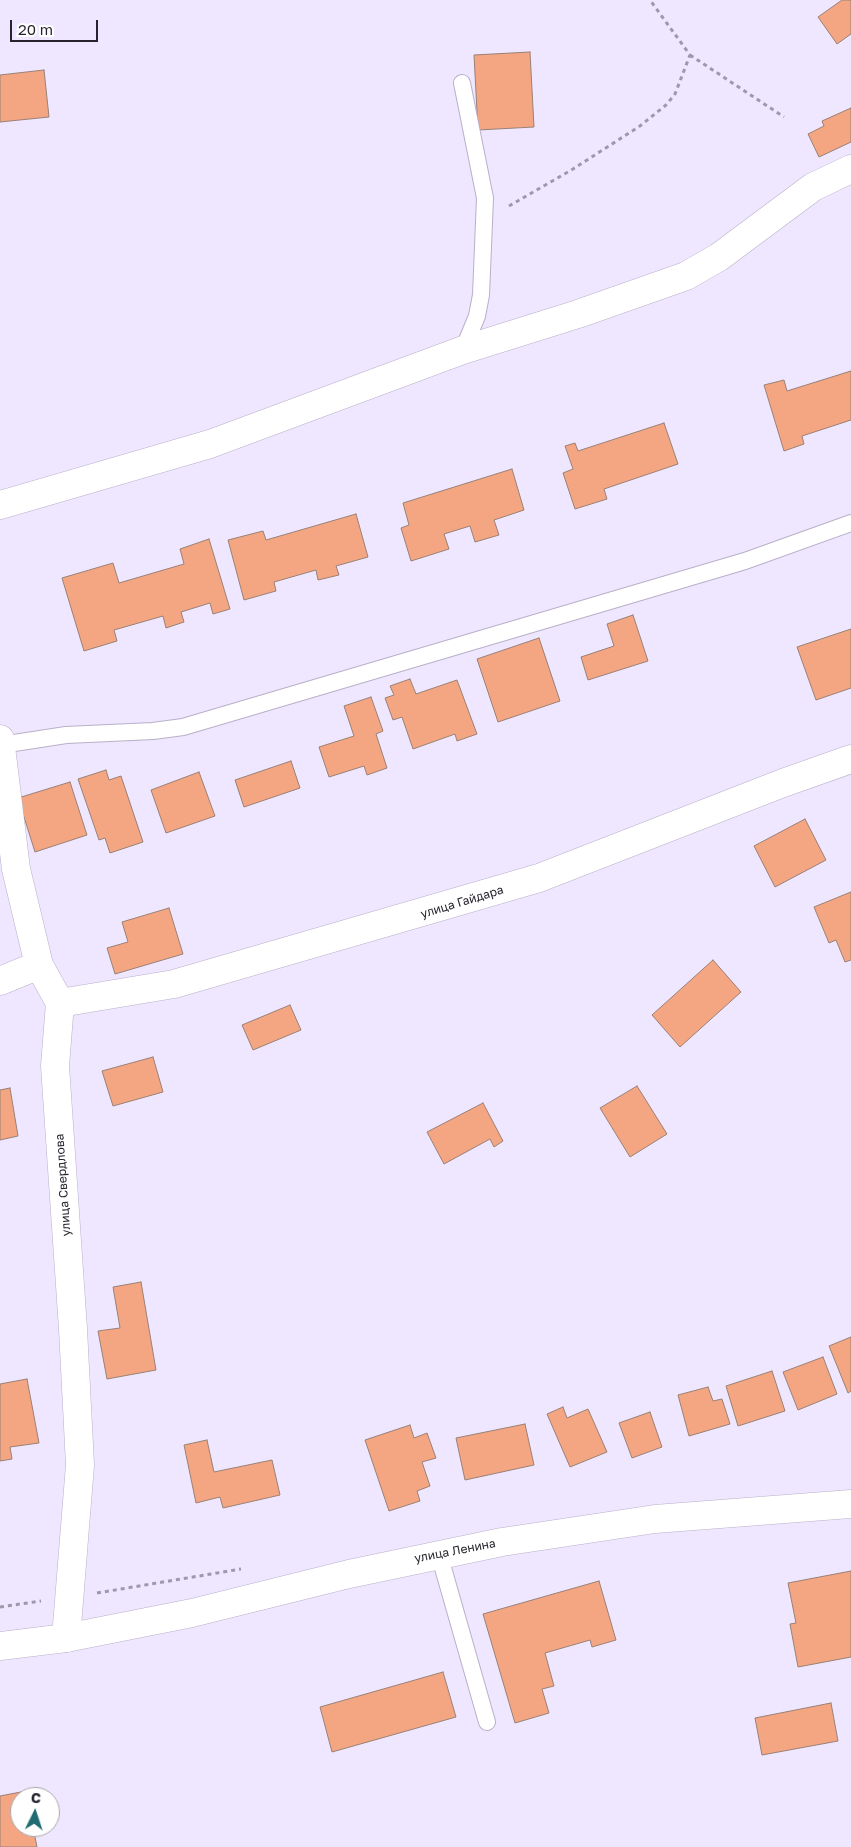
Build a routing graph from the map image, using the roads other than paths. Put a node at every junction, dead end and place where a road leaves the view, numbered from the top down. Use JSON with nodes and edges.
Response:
{"nodes":[{"id":1,"x":462,"y":83,"type":"dead end"},
{"id":2,"x":851,"y":169,"type":"edge"},
{"id":3,"x":463,"y":350,"type":"junction"},
{"id":4,"x":0,"y":506,"type":"edge"},
{"id":5,"x":851,"y":523,"type":"edge"},
{"id":6,"x":1,"y":742,"type":"edge"},
{"id":7,"x":851,"y":759,"type":"edge"},
{"id":8,"x":8,"y":869,"type":"edge"},
{"id":9,"x":39,"y":965,"type":"junction"},
{"id":10,"x":0,"y":982,"type":"edge"},
{"id":11,"x":60,"y":1004,"type":"junction"},
{"id":12,"x":851,"y":1504,"type":"edge"},
{"id":13,"x":439,"y":1554,"type":"junction"},
{"id":14,"x":66,"y":1638,"type":"junction"},
{"id":15,"x":0,"y":1646,"type":"edge"},
{"id":16,"x":487,"y":1722,"type":"dead end"}],
"edges":[{"from":1,"to":3,"type":"lane"},
{"from":2,"to":3,"type":"street"},
{"from":3,"to":4,"type":"street"},
{"from":5,"to":6,"type":"lane"},
{"from":6,"to":8,"type":"street"},
{"from":7,"to":11,"type":"street","name":"улица Гайдара"},
{"from":8,"to":9,"type":"street"},
{"from":9,"to":10,"type":"street"},
{"from":9,"to":11,"type":"street"},
{"from":11,"to":14,"type":"street","name":"улица Свердлова"},
{"from":12,"to":13,"type":"street","name":"улица Ленина"},
{"from":13,"to":14,"type":"street","name":"улица Ленина"},
{"from":13,"to":16,"type":"lane"},
{"from":14,"to":15,"type":"street","name":"улица Ленина"}]}
